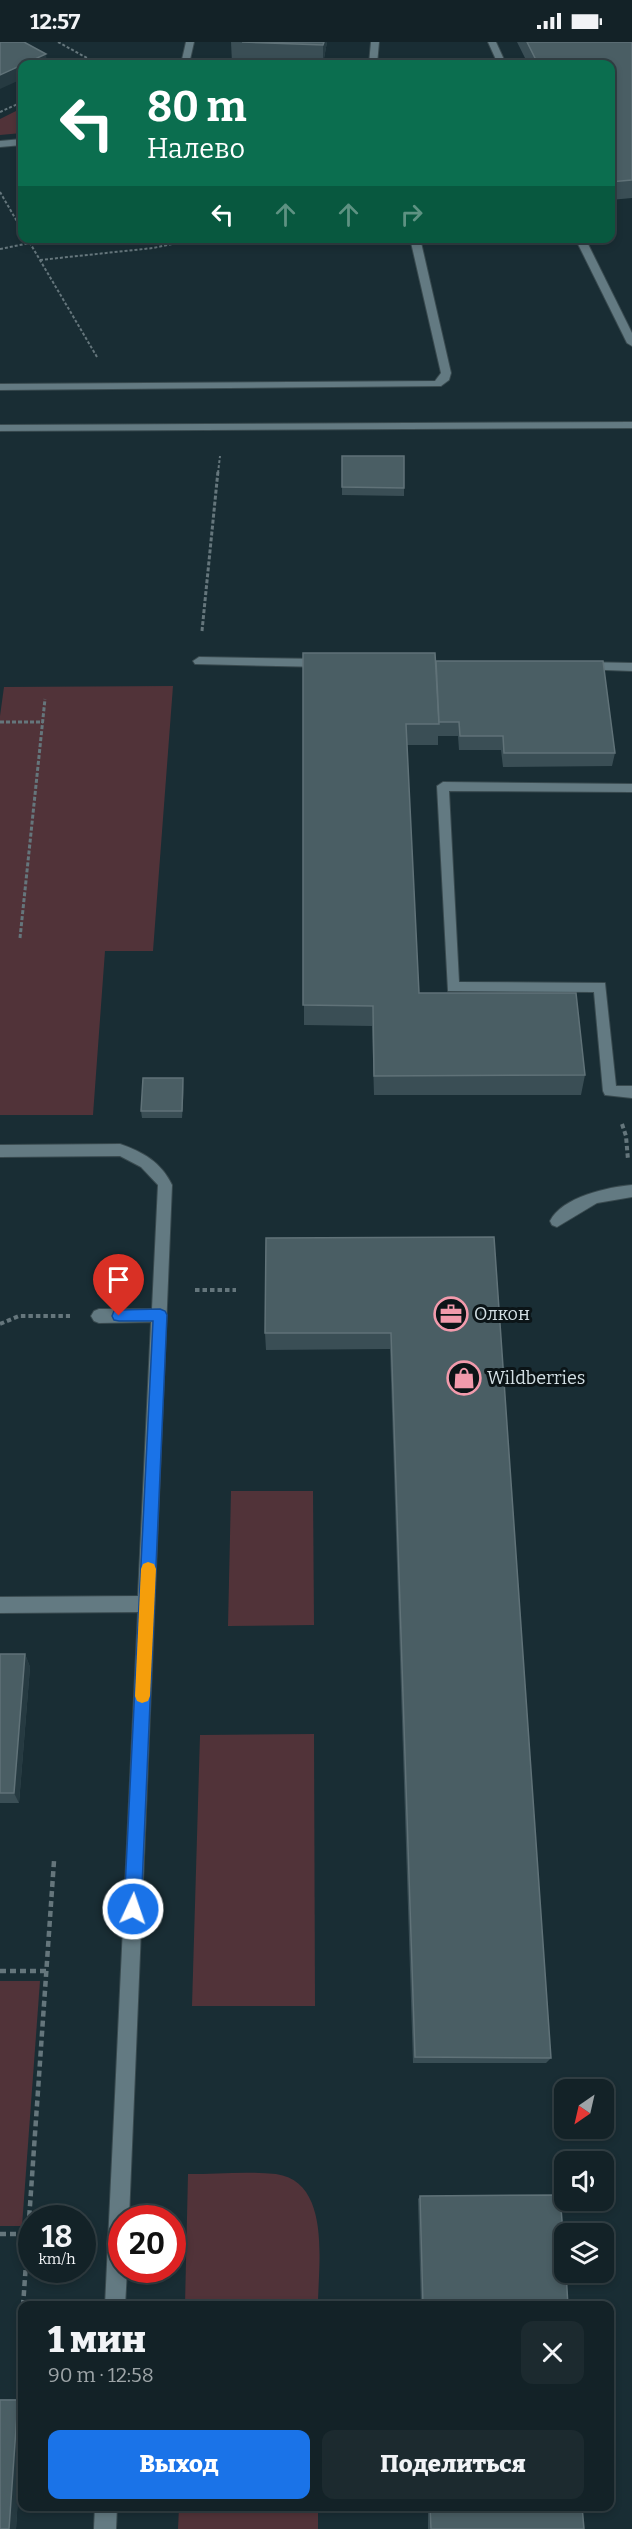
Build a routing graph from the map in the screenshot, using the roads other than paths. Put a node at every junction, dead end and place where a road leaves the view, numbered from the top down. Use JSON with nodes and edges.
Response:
{"nodes":[{"id":1,"x":190,"y":42,"type":"edge"},
{"id":2,"x":375,"y":42,"type":"edge"},
{"id":3,"x":492,"y":42,"type":"edge"},
{"id":4,"x":186,"y":60,"type":"edge"},
{"id":5,"x":373,"y":60,"type":"edge"},
{"id":6,"x":500,"y":60,"type":"edge"},
{"id":7,"x":18,"y":142,"type":"edge"},
{"id":8,"x":0,"y":144,"type":"edge"},
{"id":9,"x":416,"y":243,"type":"edge"},
{"id":10,"x":582,"y":243,"type":"edge"},
{"id":11,"x":632,"y":343,"type":"edge"},
{"id":12,"x":0,"y":387,"type":"edge"},
{"id":13,"x":632,"y":425,"type":"edge"},
{"id":14,"x":0,"y":428,"type":"edge"},
{"id":15,"x":199,"y":661,"type":"road end"},
{"id":16,"x":340,"y":663,"type":"edge"},
{"id":17,"x":573,"y":666,"type":"edge"},
{"id":18,"x":632,"y":667,"type":"edge"},
{"id":19,"x":632,"y":788,"type":"edge"},
{"id":20,"x":632,"y":1092,"type":"edge"},
{"id":21,"x":0,"y":1151,"type":"edge"},
{"id":22,"x":631,"y":1191,"type":"edge"},
{"id":23,"x":557,"y":1221,"type":"dead end"},
{"id":24,"x":160,"y":1315,"type":"junction"},
{"id":25,"x":99,"y":1316,"type":"road end"},
{"id":26,"x":147,"y":1604,"type":"junction"},
{"id":27,"x":0,"y":1605,"type":"edge"},
{"id":28,"x":115,"y":2301,"type":"edge"},
{"id":29,"x":106,"y":2511,"type":"edge"},
{"id":30,"x":105,"y":2529,"type":"edge"}],
"edges":[{"from":1,"to":4,"type":"street"},
{"from":2,"to":5,"type":"street"},
{"from":3,"to":6,"type":"street"},
{"from":7,"to":8,"type":"street"},
{"from":9,"to":12,"type":"street"},
{"from":10,"to":11,"type":"street"},
{"from":13,"to":14,"type":"street"},
{"from":15,"to":16,"type":"street"},
{"from":17,"to":18,"type":"street"},
{"from":19,"to":20,"type":"street"},
{"from":21,"to":24,"type":"street"},
{"from":22,"to":23,"type":"street"},
{"from":24,"to":25,"type":"street"},
{"from":24,"to":26,"type":"street"},
{"from":26,"to":27,"type":"street"},
{"from":26,"to":28,"type":"street"},
{"from":29,"to":30,"type":"street"}]}
